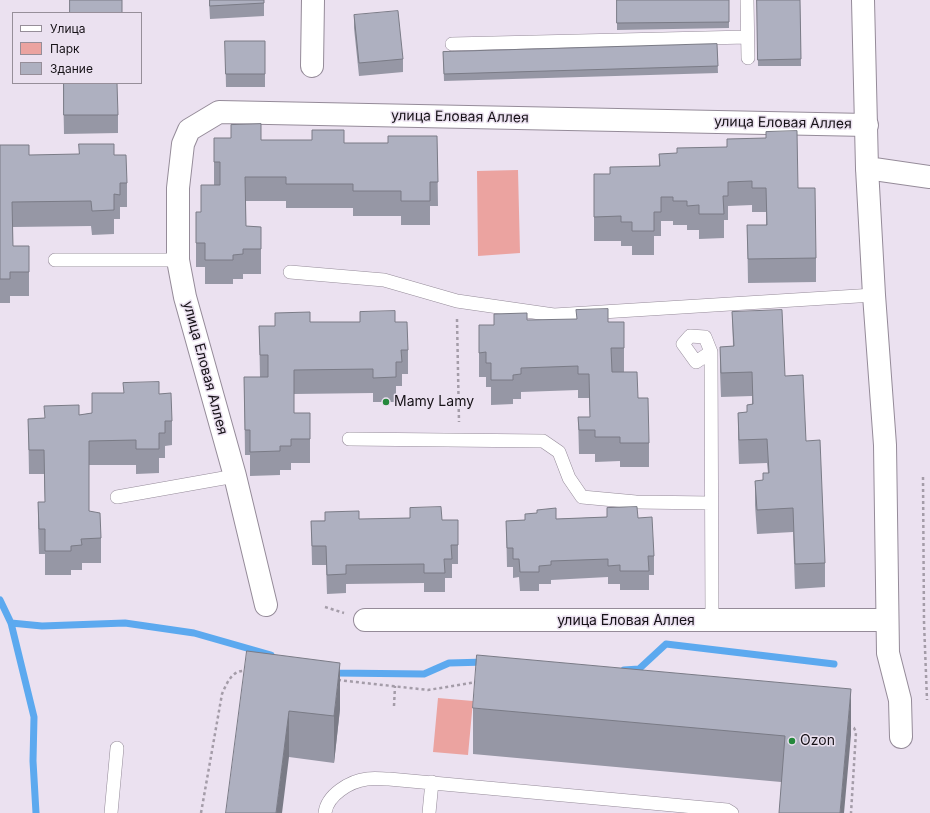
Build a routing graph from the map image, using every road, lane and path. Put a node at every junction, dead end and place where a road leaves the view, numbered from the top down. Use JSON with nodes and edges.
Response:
{"nodes":[{"id":1,"x":313,"y":0,"type":"edge"},
{"id":2,"x":747,"y":0,"type":"edge"},
{"id":3,"x":863,"y":0,"type":"edge"},
{"id":4,"x":747,"y":37,"type":"junction"},
{"id":5,"x":452,"y":44,"type":"dead end"},
{"id":6,"x":748,"y":58,"type":"dead end"},
{"id":7,"x":312,"y":66,"type":"dead end"},
{"id":8,"x":867,"y":125,"type":"junction"},
{"id":9,"x":867,"y":168,"type":"junction"},
{"id":10,"x":930,"y":177,"type":"edge"},
{"id":11,"x":55,"y":260,"type":"dead end"},
{"id":12,"x":178,"y":260,"type":"junction"},
{"id":13,"x":290,"y":272,"type":"dead end"},
{"id":14,"x":874,"y":295,"type":"junction"},
{"id":15,"x":457,"y":301,"type":"junction"},
{"id":16,"x":712,"y":352,"type":"dead end"},
{"id":17,"x":349,"y":439,"type":"dead end"},
{"id":18,"x":460,"y":441,"type":"junction"},
{"id":19,"x":235,"y":476,"type":"junction"},
{"id":20,"x":923,"y":477,"type":"dead end"},
{"id":21,"x":117,"y":497,"type":"dead end"},
{"id":22,"x":711,"y":503,"type":"junction"},
{"id":23,"x":266,"y":605,"type":"dead end"},
{"id":24,"x":365,"y":620,"type":"dead end"},
{"id":25,"x":887,"y":620,"type":"junction"},
{"id":26,"x":712,"y":621,"type":"junction"},
{"id":27,"x":250,"y":671,"type":"edge"},
{"id":28,"x":334,"y":680,"type":"edge"},
{"id":29,"x":483,"y":682,"type":"edge"},
{"id":30,"x":395,"y":686,"type":"junction"},
{"id":31,"x":927,"y":700,"type":"dead end"},
{"id":32,"x":394,"y":706,"type":"dead end"},
{"id":33,"x":842,"y":726,"type":"edge"},
{"id":34,"x":901,"y":737,"type":"dead end"},
{"id":35,"x":117,"y":748,"type":"dead end"},
{"id":36,"x":432,"y":782,"type":"junction"},
{"id":37,"x":111,"y":813,"type":"edge"},
{"id":38,"x":201,"y":813,"type":"edge"},
{"id":39,"x":325,"y":813,"type":"edge"},
{"id":40,"x":429,"y":813,"type":"edge"},
{"id":41,"x":732,"y":813,"type":"edge"},
{"id":42,"x":851,"y":813,"type":"edge"}],
"edges":[{"from":1,"to":7,"type":"street"},
{"from":2,"to":4,"type":"lane"},
{"from":3,"to":8,"type":"street","name":"улица Еловая Аллея"},
{"from":4,"to":5,"type":"lane"},
{"from":4,"to":6,"type":"lane"},
{"from":8,"to":9,"type":"street","name":"улица Еловая Аллея"},
{"from":8,"to":12,"type":"street","name":"улица Еловая Аллея"},
{"from":9,"to":10,"type":"street"},
{"from":9,"to":14,"type":"street","name":"улица Еловая Аллея"},
{"from":11,"to":12,"type":"lane"},
{"from":12,"to":19,"type":"street","name":"улица Еловая Аллея"},
{"from":13,"to":15,"type":"lane"},
{"from":14,"to":15,"type":"lane"},
{"from":14,"to":25,"type":"street","name":"улица Еловая Аллея"},
{"from":15,"to":18,"type":"path"},
{"from":16,"to":22,"type":"lane"},
{"from":17,"to":18,"type":"lane"},
{"from":18,"to":22,"type":"lane"},
{"from":19,"to":21,"type":"lane"},
{"from":19,"to":23,"type":"street","name":"улица Еловая Аллея"},
{"from":20,"to":31,"type":"path"},
{"from":22,"to":26,"type":"lane"},
{"from":24,"to":26,"type":"street","name":"улица Еловая Аллея"},
{"from":25,"to":26,"type":"street","name":"улица Еловая Аллея"},
{"from":25,"to":34,"type":"street","name":"улица Еловая Аллея"},
{"from":27,"to":38,"type":"path"},
{"from":28,"to":30,"type":"path"},
{"from":29,"to":30,"type":"path"},
{"from":30,"to":32,"type":"path"},
{"from":33,"to":42,"type":"path"},
{"from":35,"to":37,"type":"lane"},
{"from":36,"to":39,"type":"lane"},
{"from":36,"to":40,"type":"lane"},
{"from":36,"to":41,"type":"lane"}]}
